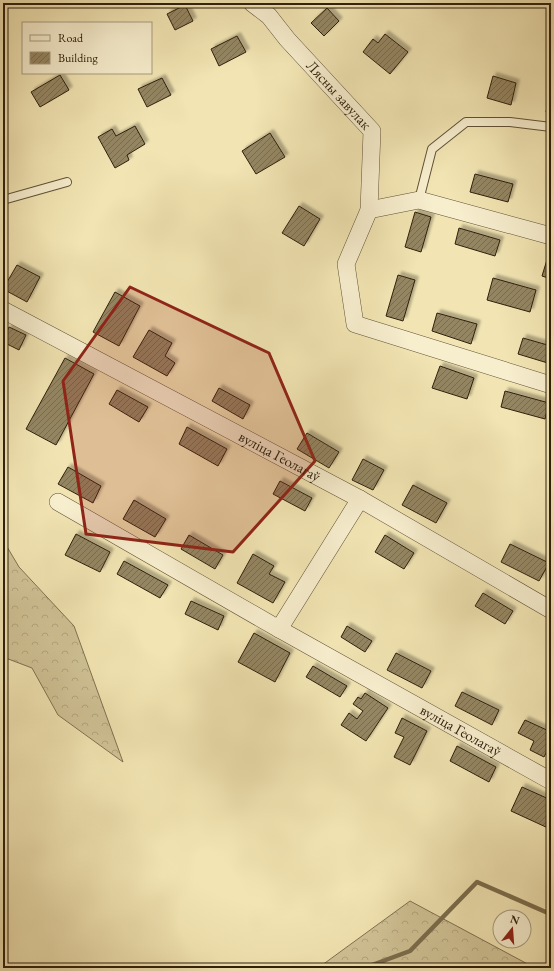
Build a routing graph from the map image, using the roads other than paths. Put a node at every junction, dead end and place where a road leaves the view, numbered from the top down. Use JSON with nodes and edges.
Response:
{"nodes":[{"id":1,"x":252,"y":3,"type":"edge"},
{"id":2,"x":551,"y":127,"type":"edge"},
{"id":3,"x":68,"y":182,"type":"dead end"},
{"id":4,"x":3,"y":200,"type":"edge"},
{"id":5,"x":419,"y":200,"type":"junction"},
{"id":6,"x":369,"y":210,"type":"junction"},
{"id":7,"x":551,"y":236,"type":"edge"},
{"id":8,"x":3,"y":310,"type":"edge"},
{"id":9,"x":551,"y":385,"type":"edge"},
{"id":10,"x":360,"y":499,"type":"junction"},
{"id":11,"x":58,"y":502,"type":"dead end"},
{"id":12,"x":551,"y":610,"type":"edge"},
{"id":13,"x":279,"y":629,"type":"junction"},
{"id":14,"x":551,"y":781,"type":"edge"}],
"edges":[{"from":1,"to":6,"type":"street","name":"Лясны завулак"},
{"from":2,"to":5,"type":"lane"},
{"from":3,"to":4,"type":"lane"},
{"from":5,"to":6,"type":"street"},
{"from":5,"to":7,"type":"street"},
{"from":6,"to":9,"type":"street"},
{"from":8,"to":10,"type":"street","name":"вуліца Геолагаў"},
{"from":10,"to":12,"type":"street","name":"вуліца Геолагаў"},
{"from":10,"to":13,"type":"street"},
{"from":11,"to":13,"type":"street","name":"вуліца Геолагаў"},
{"from":13,"to":14,"type":"street","name":"вуліца Геолагаў"}]}
